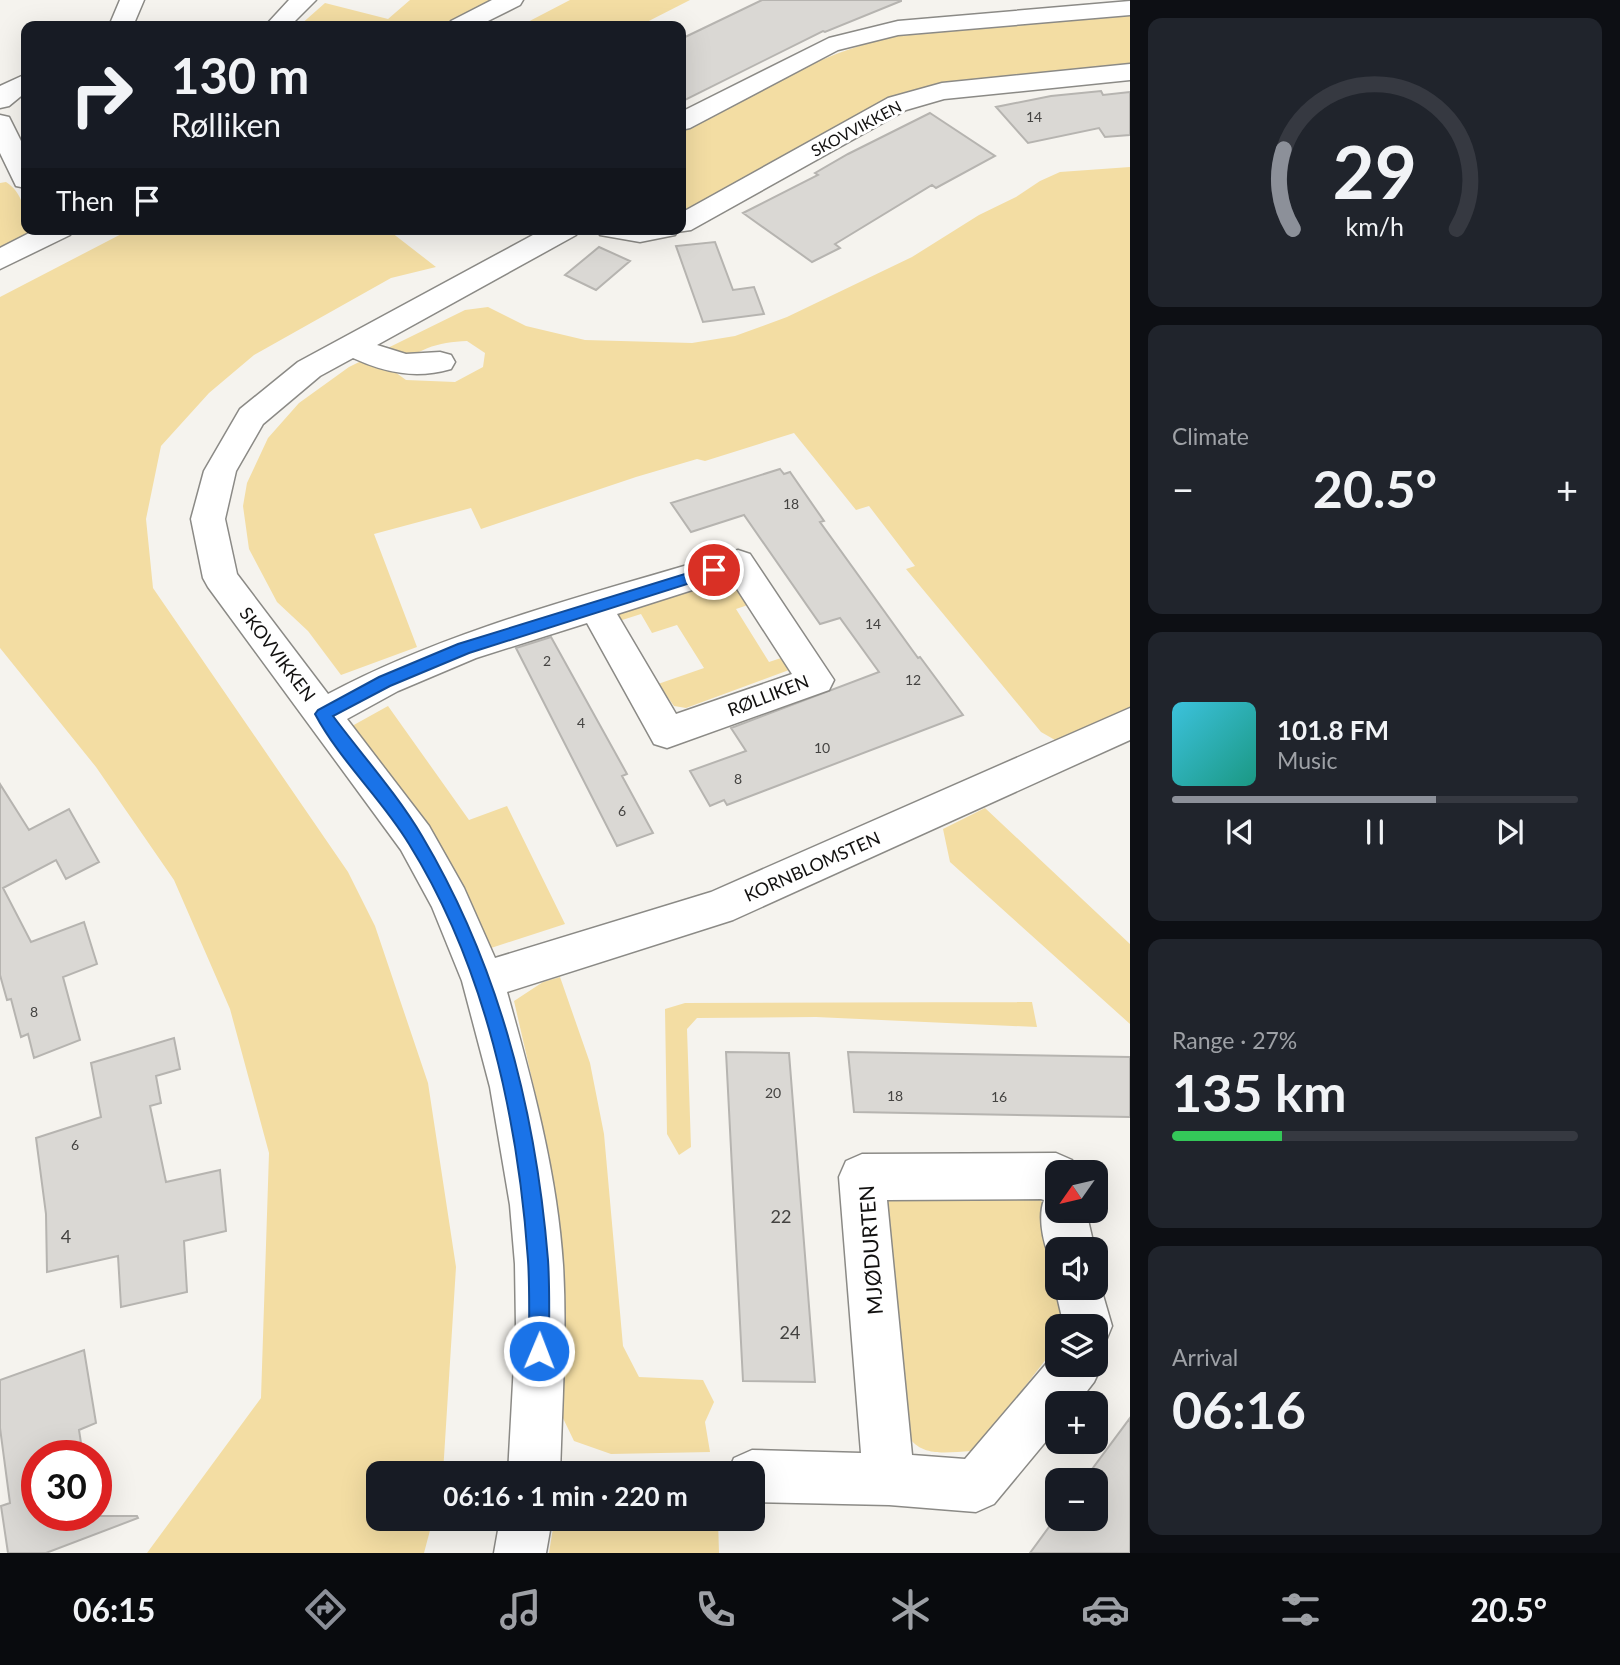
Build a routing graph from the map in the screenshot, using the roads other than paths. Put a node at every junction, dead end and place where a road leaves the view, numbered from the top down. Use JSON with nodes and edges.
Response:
{"nodes":[{"id":1,"x":511,"y":0,"type":"edge"},
{"id":2,"x":1130,"y":8,"type":"edge"},
{"id":3,"x":470,"y":21,"type":"edge"},
{"id":4,"x":1130,"y":72,"type":"edge"},
{"id":5,"x":686,"y":119,"type":"edge"},
{"id":6,"x":0,"y":123,"type":"edge"},
{"id":7,"x":14,"y":169,"type":"edge"},
{"id":8,"x":686,"y":221,"type":"edge"},
{"id":9,"x":48,"y":235,"type":"edge"},
{"id":10,"x":555,"y":235,"type":"edge"},
{"id":11,"x":0,"y":260,"type":"edge"},
{"id":12,"x":353,"y":345,"type":"junction"},
{"id":13,"x":440,"y":362,"type":"dead end"},
{"id":14,"x":596,"y":608,"type":"junction"},
{"id":15,"x":323,"y":714,"type":"junction"},
{"id":16,"x":1130,"y":723,"type":"edge"},
{"id":17,"x":483,"y":981,"type":"junction"},
{"id":18,"x":1045,"y":1176,"type":"edge"},
{"id":19,"x":1067,"y":1377,"type":"edge"},
{"id":20,"x":534,"y":1461,"type":"edge"},
{"id":21,"x":765,"y":1476,"type":"edge"},
{"id":22,"x":889,"y":1479,"type":"junction"},
{"id":23,"x":524,"y":1531,"type":"edge"},
{"id":24,"x":520,"y":1553,"type":"edge"}],
"edges":[{"from":1,"to":3,"type":"street"},
{"from":2,"to":5,"type":"street"},
{"from":4,"to":8,"type":"street","name":"SKOVVIKKEN"},
{"from":6,"to":7,"type":"street"},
{"from":9,"to":11,"type":"street"},
{"from":10,"to":12,"type":"street","name":"SKOVVIKKEN"},
{"from":12,"to":13,"type":"street"},
{"from":12,"to":15,"type":"street","name":"SKOVVIKKEN"},
{"from":14,"to":14,"type":"street","name":"RØLLIKEN"},
{"from":14,"to":15,"type":"street","name":"RØLLIKEN"},
{"from":15,"to":17,"type":"street","name":"SKOVVIKKEN"},
{"from":16,"to":17,"type":"street","name":"KORNBLOMSTEN"},
{"from":17,"to":20,"type":"street","name":"SKOVVIKKEN"},
{"from":18,"to":22,"type":"street","name":"MJØDURTEN"},
{"from":19,"to":22,"type":"street"},
{"from":21,"to":22,"type":"street"},
{"from":23,"to":24,"type":"street"}]}
